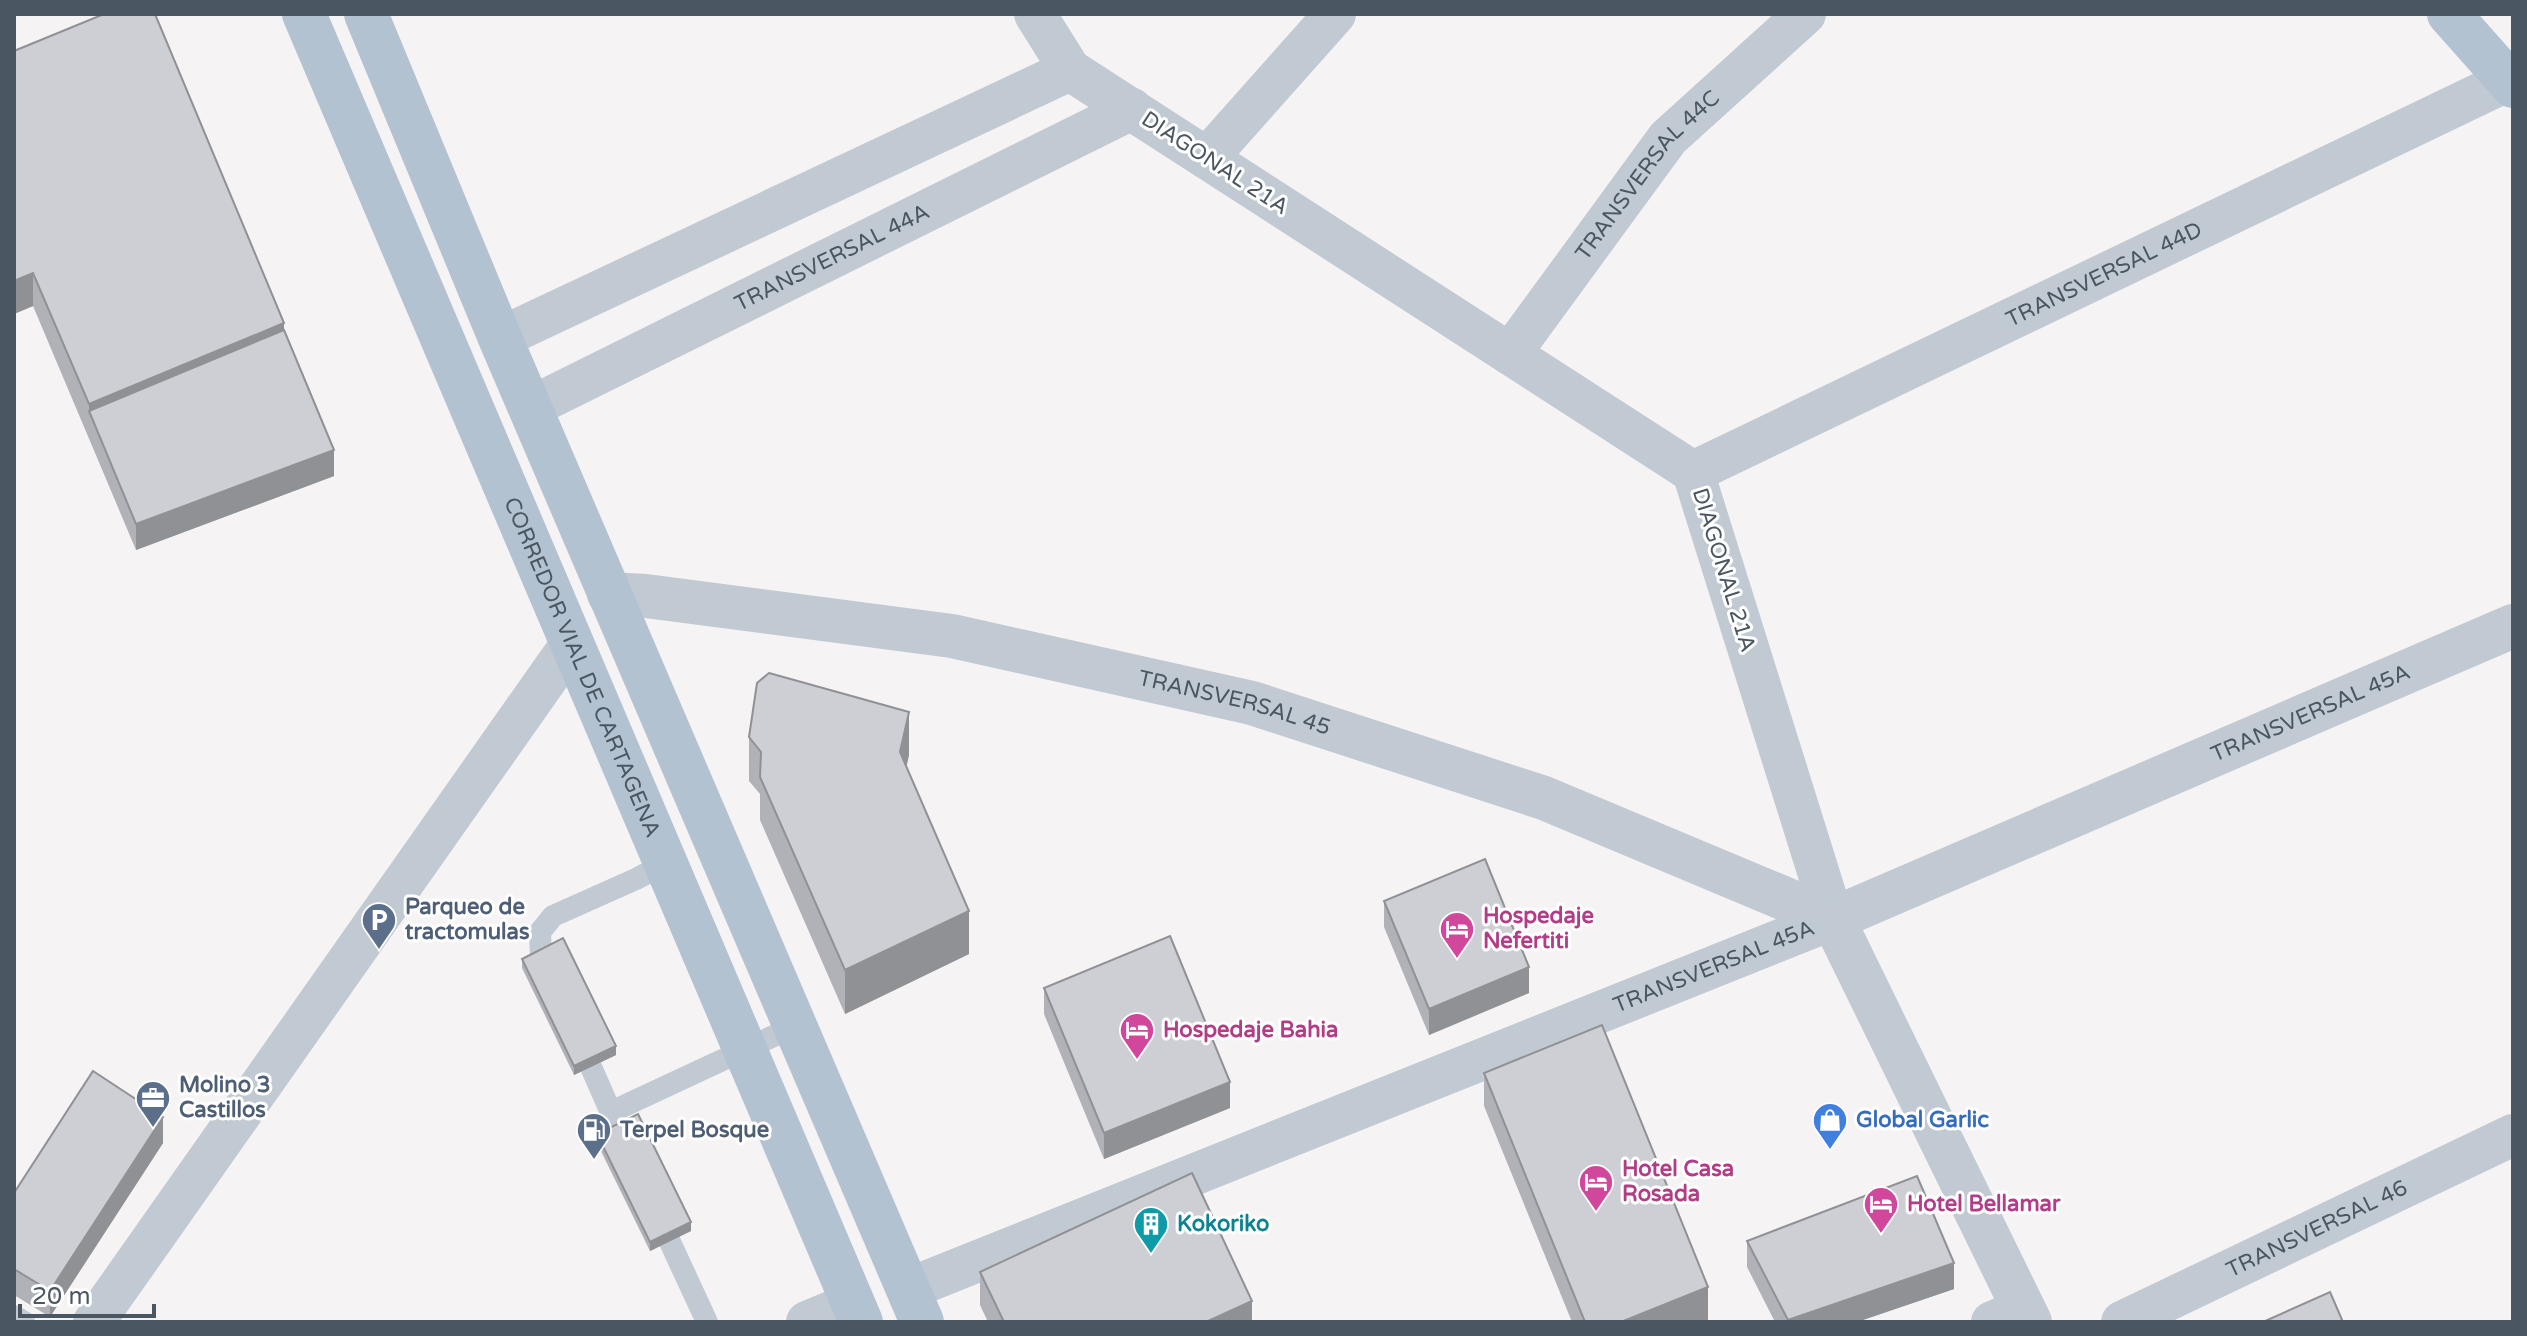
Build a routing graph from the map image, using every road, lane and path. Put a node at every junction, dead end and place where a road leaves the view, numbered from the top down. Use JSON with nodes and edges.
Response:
{"nodes":[{"id":1,"x":304,"y":14,"type":"edge"},
{"id":2,"x":366,"y":14,"type":"edge"},
{"id":3,"x":1035,"y":14,"type":"edge"},
{"id":4,"x":1335,"y":14,"type":"edge"},
{"id":5,"x":1805,"y":14,"type":"edge"},
{"id":6,"x":2449,"y":14,"type":"edge"},
{"id":7,"x":1070,"y":70,"type":"junction"},
{"id":8,"x":2512,"y":81,"type":"edge"},
{"id":9,"x":1132,"y":109,"type":"junction"},
{"id":10,"x":1207,"y":158,"type":"junction"},
{"id":11,"x":500,"y":338,"type":"junction"},
{"id":12,"x":1510,"y":354,"type":"junction"},
{"id":13,"x":531,"y":407,"type":"junction"},
{"id":14,"x":1693,"y":472,"type":"junction"},
{"id":15,"x":609,"y":594,"type":"junction"},
{"id":16,"x":2513,"y":626,"type":"edge"},
{"id":17,"x":572,"y":643,"type":"junction"},
{"id":18,"x":666,"y":863,"type":"junction"},
{"id":19,"x":1833,"y":919,"type":"junction"},
{"id":20,"x":541,"y":958,"type":"edge"},
{"id":21,"x":793,"y":1027,"type":"junction"},
{"id":22,"x":745,"y":1049,"type":"junction"},
{"id":23,"x":591,"y":1067,"type":"edge"},
{"id":24,"x":2513,"y":1135,"type":"edge"},
{"id":25,"x":670,"y":1242,"type":"edge"},
{"id":26,"x":915,"y":1306,"type":"edge"},
{"id":27,"x":857,"y":1312,"type":"edge"},
{"id":28,"x":14,"y":1316,"type":"edge"},
{"id":29,"x":2015,"y":1318,"type":"edge"},
{"id":30,"x":24,"y":1322,"type":"edge"},
{"id":31,"x":94,"y":1322,"type":"edge"},
{"id":32,"x":707,"y":1322,"type":"edge"},
{"id":33,"x":807,"y":1322,"type":"edge"},
{"id":34,"x":2122,"y":1322,"type":"edge"}],
"edges":[{"from":1,"to":17,"type":"main road","name":"CORREDOR VIAL DE CARTAGENA"},
{"from":2,"to":11,"type":"main road"},
{"from":3,"to":7,"type":"street","name":"DIAGONAL 21A"},
{"from":4,"to":10,"type":"street"},
{"from":5,"to":12,"type":"street","name":"TRANSVERSAL 44C"},
{"from":6,"to":8,"type":"main road"},
{"from":7,"to":9,"type":"street","name":"DIAGONAL 21A"},
{"from":7,"to":11,"type":"street"},
{"from":8,"to":14,"type":"street","name":"TRANSVERSAL 44D"},
{"from":9,"to":10,"type":"street","name":"DIAGONAL 21A"},
{"from":9,"to":13,"type":"street","name":"TRANSVERSAL 44A"},
{"from":10,"to":12,"type":"street","name":"DIAGONAL 21A"},
{"from":11,"to":13,"type":"main road"},
{"from":12,"to":14,"type":"street","name":"DIAGONAL 21A"},
{"from":13,"to":15,"type":"main road"},
{"from":14,"to":19,"type":"street","name":"DIAGONAL 21A"},
{"from":15,"to":19,"type":"street","name":"TRANSVERSAL 45"},
{"from":15,"to":21,"type":"main road"},
{"from":16,"to":19,"type":"street","name":"TRANSVERSAL 45A"},
{"from":17,"to":18,"type":"main road","name":"CORREDOR VIAL DE CARTAGENA"},
{"from":17,"to":31,"type":"street"},
{"from":18,"to":20,"type":"lane"},
{"from":18,"to":22,"type":"main road","name":"CORREDOR VIAL DE CARTAGENA"},
{"from":19,"to":26,"type":"street","name":"TRANSVERSAL 45A"},
{"from":19,"to":29,"type":"street","name":"DIAGONAL 21A"},
{"from":21,"to":22,"type":"lane"},
{"from":21,"to":26,"type":"main road"},
{"from":22,"to":23,"type":"lane"},
{"from":22,"to":27,"type":"main road","name":"CORREDOR VIAL DE CARTAGENA"},
{"from":24,"to":34,"type":"street","name":"TRANSVERSAL 46"},
{"from":25,"to":32,"type":"lane"},
{"from":27,"to":33,"type":"street"},
{"from":28,"to":30,"type":"lane"}]}
